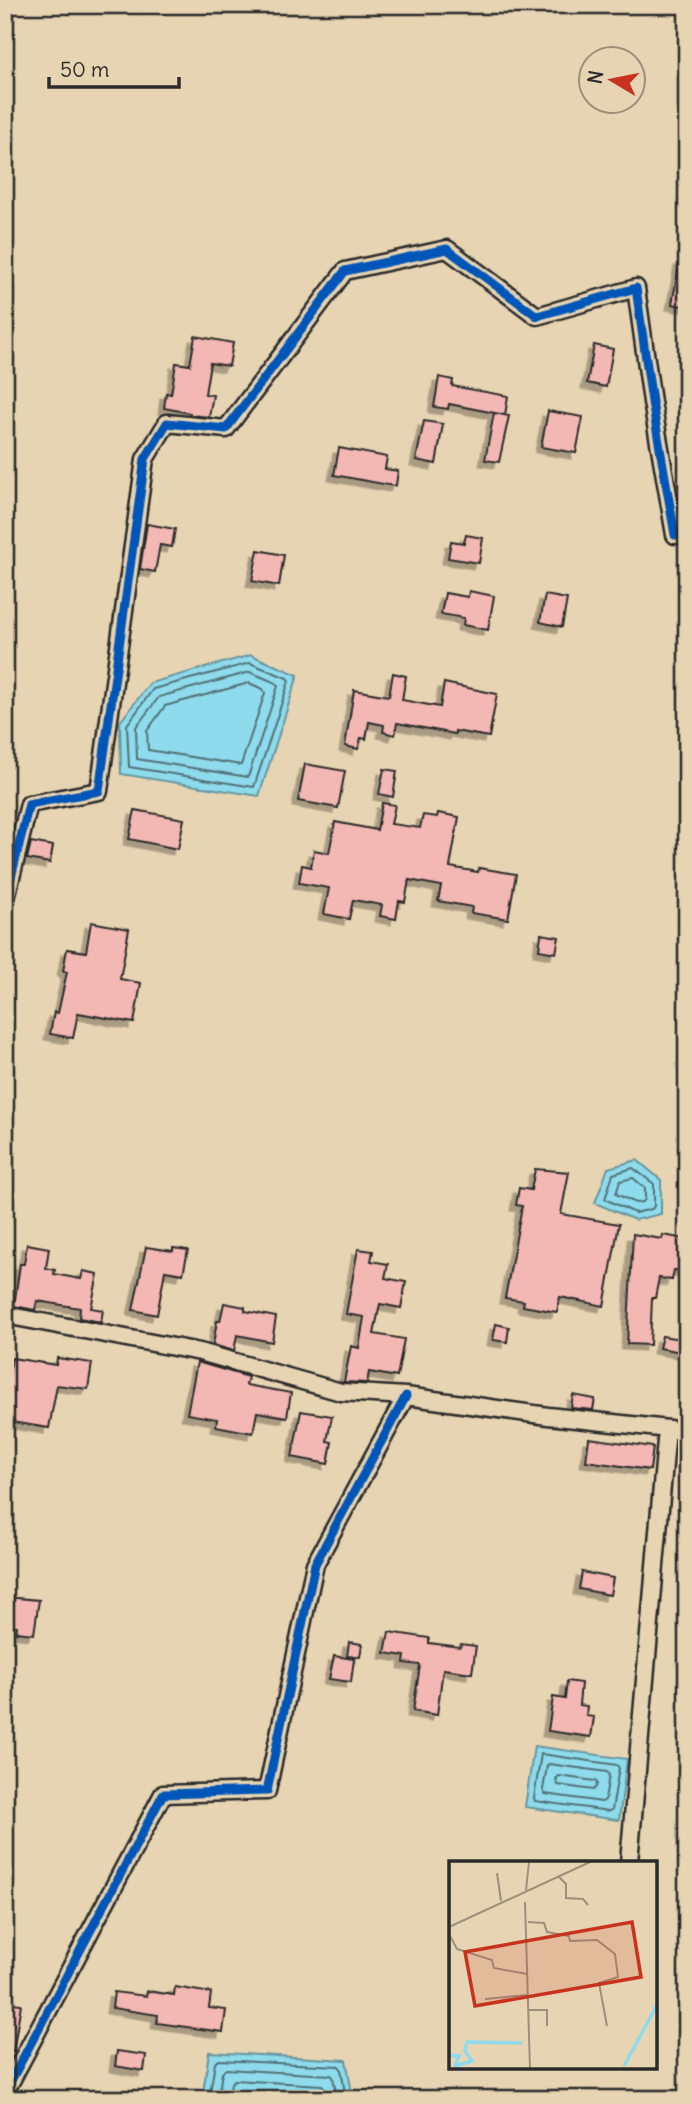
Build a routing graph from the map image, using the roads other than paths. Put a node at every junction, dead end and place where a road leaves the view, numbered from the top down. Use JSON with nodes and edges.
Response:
{"nodes":[{"id":1,"x":687,"y":534,"type":"edge"},
{"id":2,"x":5,"y":902,"type":"edge"},
{"id":3,"x":5,"y":1315,"type":"edge"},
{"id":4,"x":406,"y":1395,"type":"junction"},
{"id":5,"x":667,"y":1429,"type":"junction"},
{"id":6,"x":687,"y":1431,"type":"edge"},
{"id":7,"x":629,"y":1861,"type":"edge"},
{"id":8,"x":5,"y":2092,"type":"edge"}],
"edges":[{"from":1,"to":2,"type":"street"},
{"from":3,"to":4,"type":"street"},
{"from":4,"to":5,"type":"street"},
{"from":4,"to":8,"type":"street"},
{"from":5,"to":6,"type":"street"},
{"from":5,"to":7,"type":"street"}]}
